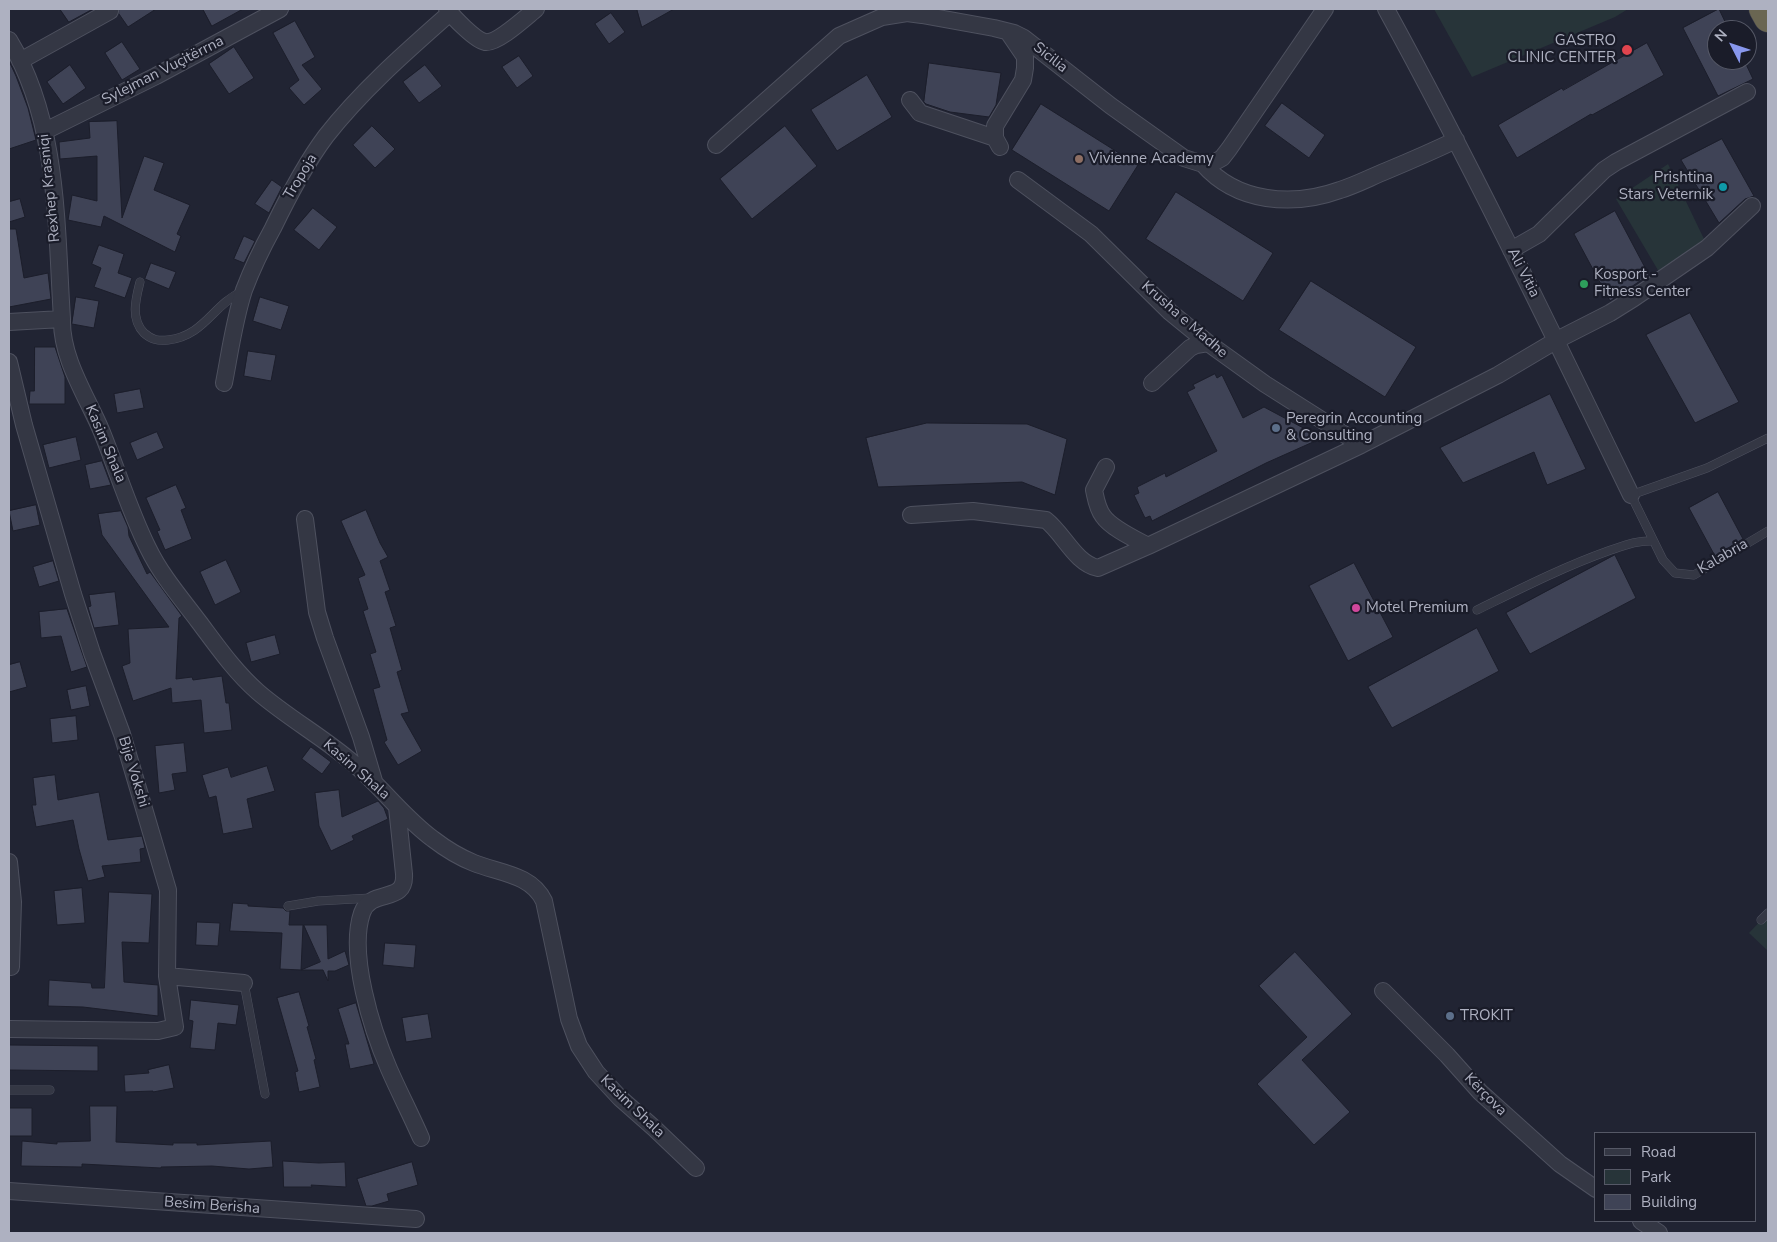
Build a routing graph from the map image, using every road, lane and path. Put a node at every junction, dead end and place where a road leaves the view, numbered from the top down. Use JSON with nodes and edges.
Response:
{"nodes":[{"id":1,"x":280,"y":9,"type":"edge"},
{"id":2,"x":536,"y":9,"type":"edge"},
{"id":3,"x":1325,"y":9,"type":"edge"},
{"id":4,"x":1386,"y":9,"type":"edge"},
{"id":5,"x":1764,"y":9,"type":"edge"},
{"id":6,"x":110,"y":10,"type":"dead end"},
{"id":7,"x":448,"y":11,"type":"edge"},
{"id":8,"x":1768,"y":18,"type":"edge"},
{"id":9,"x":1008,"y":32,"type":"junction"},
{"id":10,"x":13,"y":52,"type":"edge"},
{"id":11,"x":1747,"y":92,"type":"dead end"},
{"id":12,"x":910,"y":100,"type":"dead end"},
{"id":13,"x":45,"y":130,"type":"junction"},
{"id":14,"x":1456,"y":140,"type":"junction"},
{"id":15,"x":716,"y":145,"type":"dead end"},
{"id":16,"x":1203,"y":164,"type":"junction"},
{"id":17,"x":1018,"y":180,"type":"dead end"},
{"id":18,"x":1752,"y":206,"type":"dead end"},
{"id":19,"x":1511,"y":250,"type":"junction"},
{"id":20,"x":140,"y":282,"type":"dead end"},
{"id":21,"x":244,"y":290,"type":"junction"},
{"id":22,"x":62,"y":319,"type":"junction"},
{"id":23,"x":9,"y":322,"type":"edge"},
{"id":24,"x":1556,"y":340,"type":"junction"},
{"id":25,"x":1208,"y":343,"type":"junction"},
{"id":26,"x":9,"y":362,"type":"edge"},
{"id":27,"x":224,"y":383,"type":"dead end"},
{"id":28,"x":1152,"y":383,"type":"dead end"},
{"id":29,"x":1768,"y":438,"type":"edge"},
{"id":30,"x":1361,"y":445,"type":"junction"},
{"id":31,"x":1106,"y":467,"type":"dead end"},
{"id":32,"x":1631,"y":495,"type":"junction"},
{"id":33,"x":911,"y":515,"type":"dead end"},
{"id":34,"x":305,"y":519,"type":"dead end"},
{"id":35,"x":1768,"y":531,"type":"edge"},
{"id":36,"x":1653,"y":540,"type":"junction"},
{"id":37,"x":1148,"y":546,"type":"junction"},
{"id":38,"x":1675,"y":573,"type":"joint"},
{"id":39,"x":1477,"y":610,"type":"dead end"},
{"id":40,"x":374,"y":781,"type":"junction"},
{"id":41,"x":398,"y":807,"type":"junction"},
{"id":42,"x":9,"y":863,"type":"edge"},
{"id":43,"x":374,"y":898,"type":"junction"},
{"id":44,"x":288,"y":906,"type":"dead end"},
{"id":45,"x":1768,"y":913,"type":"edge"},
{"id":46,"x":1761,"y":920,"type":"dead end"},
{"id":47,"x":11,"y":967,"type":"dead end"},
{"id":48,"x":167,"y":976,"type":"junction"},
{"id":49,"x":244,"y":983,"type":"joint"},
{"id":50,"x":1383,"y":991,"type":"dead end"},
{"id":51,"x":9,"y":1029,"type":"edge"},
{"id":52,"x":9,"y":1090,"type":"edge"},
{"id":53,"x":50,"y":1090,"type":"dead end"},
{"id":54,"x":265,"y":1094,"type":"dead end"},
{"id":55,"x":421,"y":1138,"type":"dead end"},
{"id":56,"x":696,"y":1168,"type":"dead end"},
{"id":57,"x":1594,"y":1189,"type":"edge"},
{"id":58,"x":9,"y":1192,"type":"edge"},
{"id":59,"x":416,"y":1219,"type":"dead end"},
{"id":60,"x":1642,"y":1222,"type":"edge"},
{"id":61,"x":1658,"y":1233,"type":"edge"}],
"edges":[{"from":1,"to":13,"type":"street","name":"Sylejman Vuçitërrna"},
{"from":2,"to":7,"type":"street"},
{"from":3,"to":16,"type":"street"},
{"from":4,"to":14,"type":"street","name":"Ali Vitia"},
{"from":5,"to":8,"type":"highway"},
{"from":6,"to":10,"type":"street","name":"Rexhep Krasniqi"},
{"from":7,"to":21,"type":"street","name":"Tropoja"},
{"from":9,"to":12,"type":"street"},
{"from":9,"to":15,"type":"street","name":"Sicilia"},
{"from":9,"to":16,"type":"street","name":"Sicilia"},
{"from":10,"to":13,"type":"street","name":"Rexhep Krasniqi"},
{"from":11,"to":19,"type":"street"},
{"from":13,"to":22,"type":"street","name":"Rexhep Krasniqi"},
{"from":14,"to":16,"type":"street"},
{"from":14,"to":19,"type":"street","name":"Ali Vitia"},
{"from":17,"to":25,"type":"street","name":"Krusha e Madhe"},
{"from":18,"to":24,"type":"street"},
{"from":19,"to":24,"type":"street","name":"Ali Vitia"},
{"from":20,"to":21,"type":"lane"},
{"from":21,"to":27,"type":"street","name":"Tropoja"},
{"from":22,"to":23,"type":"street"},
{"from":22,"to":40,"type":"street","name":"Kasim Shala"},
{"from":24,"to":30,"type":"street"},
{"from":24,"to":32,"type":"street","name":"Ali Vitia"},
{"from":25,"to":28,"type":"street"},
{"from":25,"to":30,"type":"street","name":"Krusha e Madhe"},
{"from":26,"to":48,"type":"street","name":"Bije Vokshi"},
{"from":29,"to":32,"type":"lane"},
{"from":30,"to":37,"type":"street"},
{"from":31,"to":37,"type":"street"},
{"from":32,"to":36,"type":"lane","name":"Ali Vitia"},
{"from":33,"to":37,"type":"street"},
{"from":34,"to":40,"type":"street"},
{"from":35,"to":38,"type":"lane","name":"Kalabria"},
{"from":36,"to":38,"type":"lane","name":"Ali Vitia"},
{"from":36,"to":39,"type":"lane"},
{"from":40,"to":41,"type":"street","name":"Kasim Shala"},
{"from":41,"to":43,"type":"street"},
{"from":41,"to":56,"type":"street","name":"Kasim Shala"},
{"from":42,"to":47,"type":"street"},
{"from":43,"to":44,"type":"lane"},
{"from":43,"to":55,"type":"street"},
{"from":45,"to":46,"type":"lane"},
{"from":48,"to":49,"type":"street"},
{"from":48,"to":51,"type":"street","name":"Bije Vokshi"},
{"from":49,"to":54,"type":"lane"},
{"from":50,"to":57,"type":"street","name":"Kërçova"},
{"from":52,"to":53,"type":"lane"},
{"from":58,"to":59,"type":"street","name":"Besim Berisha"},
{"from":60,"to":61,"type":"street"}]}
